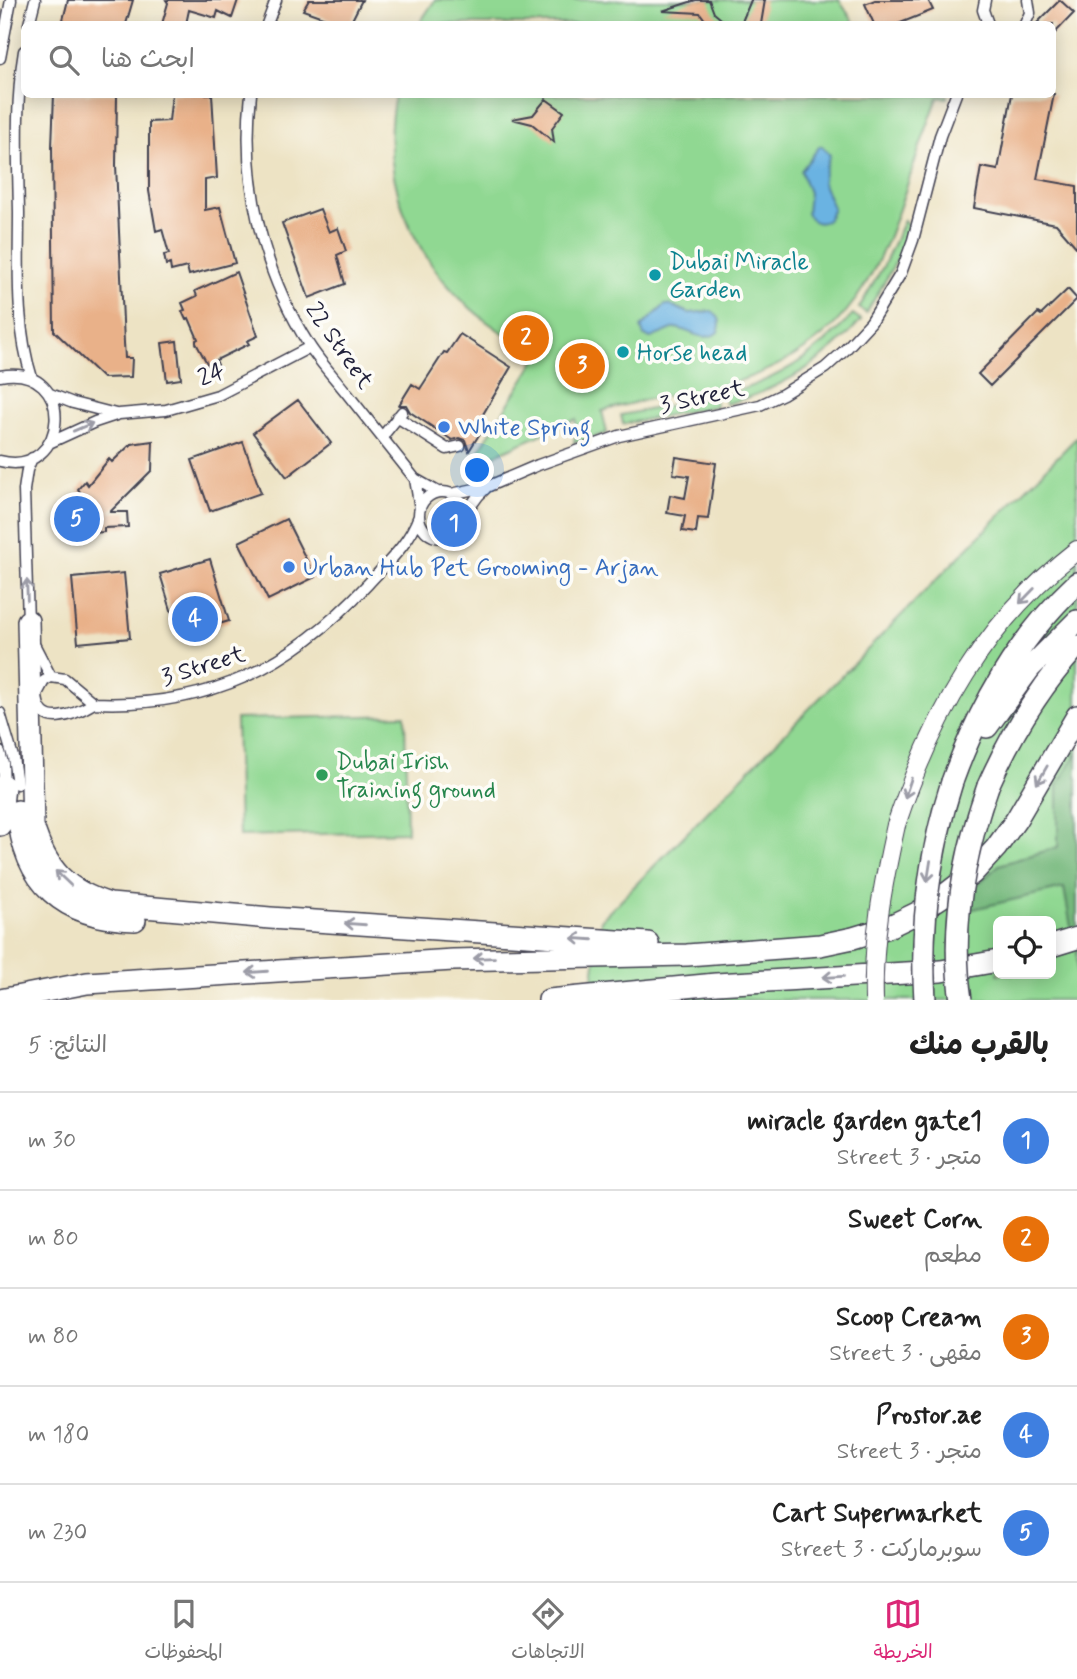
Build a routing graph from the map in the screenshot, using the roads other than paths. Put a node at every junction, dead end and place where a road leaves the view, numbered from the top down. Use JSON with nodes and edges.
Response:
{"nodes":[{"id":1,"x":11,"y":0,"type":"edge"},
{"id":2,"x":35,"y":0,"type":"edge"},
{"id":3,"x":276,"y":0,"type":"edge"},
{"id":4,"x":985,"y":0,"type":"edge"},
{"id":5,"x":1028,"y":0,"type":"edge"},
{"id":6,"x":30,"y":21,"type":"edge"},
{"id":7,"x":268,"y":21,"type":"edge"},
{"id":8,"x":985,"y":21,"type":"edge"},
{"id":9,"x":1026,"y":21,"type":"edge"},
{"id":10,"x":0,"y":58,"type":"edge"},
{"id":11,"x":21,"y":81,"type":"edge"},
{"id":12,"x":251,"y":98,"type":"edge"},
{"id":13,"x":954,"y":98,"type":"edge"},
{"id":14,"x":310,"y":347,"type":"junction"},
{"id":15,"x":0,"y":376,"type":"edge"},
{"id":16,"x":32,"y":378,"type":"junction"},
{"id":17,"x":50,"y":394,"type":"junction"},
{"id":18,"x":119,"y":414,"type":"junction"},
{"id":19,"x":382,"y":437,"type":"junction"},
{"id":20,"x":49,"y":443,"type":"junction"},
{"id":21,"x":460,"y":446,"type":"dead end"},
{"id":22,"x":32,"y":458,"type":"junction"},
{"id":23,"x":0,"y":461,"type":"edge"},
{"id":24,"x":415,"y":479,"type":"junction"},
{"id":25,"x":489,"y":486,"type":"junction"},
{"id":26,"x":438,"y":492,"type":"junction"},
{"id":27,"x":451,"y":494,"type":"junction"},
{"id":28,"x":419,"y":513,"type":"junction"},
{"id":29,"x":465,"y":514,"type":"junction"},
{"id":30,"x":429,"y":535,"type":"junction"},
{"id":31,"x":403,"y":547,"type":"junction"},
{"id":32,"x":1077,"y":550,"type":"edge"},
{"id":33,"x":1077,"y":583,"type":"edge"},
{"id":34,"x":28,"y":621,"type":"junction"},
{"id":35,"x":1077,"y":621,"type":"edge"},
{"id":36,"x":1077,"y":646,"type":"edge"},
{"id":37,"x":51,"y":677,"type":"junction"},
{"id":38,"x":94,"y":703,"type":"junction"},
{"id":39,"x":0,"y":713,"type":"edge"},
{"id":40,"x":1077,"y":716,"type":"edge"},
{"id":41,"x":0,"y":752,"type":"edge"},
{"id":42,"x":952,"y":782,"type":"junction"},
{"id":43,"x":10,"y":785,"type":"junction"},
{"id":44,"x":0,"y":825,"type":"edge"},
{"id":45,"x":271,"y":918,"type":"junction"},
{"id":46,"x":1077,"y":938,"type":"edge"},
{"id":47,"x":1056,"y":944,"type":"edge"},
{"id":48,"x":748,"y":950,"type":"junction"},
{"id":49,"x":993,"y":962,"type":"edge"},
{"id":50,"x":0,"y":1000,"type":"edge"},
{"id":51,"x":550,"y":1000,"type":"edge"},
{"id":52,"x":874,"y":1000,"type":"edge"},
{"id":53,"x":925,"y":1000,"type":"edge"},
{"id":54,"x":961,"y":1000,"type":"edge"}],
"edges":[{"from":1,"to":10,"type":"street"},
{"from":2,"to":6,"type":"street"},
{"from":3,"to":7,"type":"street"},
{"from":4,"to":8,"type":"street"},
{"from":5,"to":9,"type":"street"},
{"from":11,"to":16,"type":"street"},
{"from":12,"to":14,"type":"street","name":"22 Street"},
{"from":13,"to":25,"type":"street","name":"3 Street"},
{"from":14,"to":18,"type":"street","name":"24"},
{"from":14,"to":19,"type":"street","name":"22 Street"},
{"from":15,"to":16,"type":"street"},
{"from":16,"to":17,"type":"street"},
{"from":17,"to":18,"type":"street","name":"24"},
{"from":17,"to":20,"type":"street"},
{"from":20,"to":18,"type":"street","name":"24","one_way":true},
{"from":19,"to":21,"type":"street"},
{"from":19,"to":24,"type":"street","name":"22 Street"},
{"from":20,"to":22,"type":"street","name":"24"},
{"from":22,"to":23,"type":"street"},
{"from":34,"to":22,"type":"street","one_way":true},
{"from":24,"to":26,"type":"street","name":"22 Street"},
{"from":24,"to":28,"type":"street","name":"22 Street"},
{"from":25,"to":27,"type":"street","name":"3 Street"},
{"from":25,"to":29,"type":"street","name":"3 Street"},
{"from":26,"to":27,"type":"street"},
{"from":26,"to":28,"type":"street"},
{"from":27,"to":29,"type":"street"},
{"from":28,"to":30,"type":"street"},
{"from":28,"to":31,"type":"street","name":"3 Street"},
{"from":29,"to":30,"type":"street"},
{"from":30,"to":31,"type":"street","name":"3 Street"},
{"from":31,"to":38,"type":"street","name":"3 Street"},
{"from":32,"to":52,"type":"main road","one_way":true,"bridge":true},
{"from":33,"to":42,"type":"highway"},
{"from":34,"to":37,"type":"street"},
{"from":45,"to":34,"type":"highway","one_way":true},
{"from":35,"to":42,"type":"highway"},
{"from":36,"to":54,"type":"highway","bridge":true},
{"from":37,"to":38,"type":"street"},
{"from":37,"to":38,"type":"street","name":"3 Street"},
{"from":39,"to":43,"type":"street"},
{"from":40,"to":48,"type":"highway","one_way":true},
{"from":41,"to":43,"type":"street"},
{"from":42,"to":53,"type":"highway","one_way":true,"bridge":true},
{"from":43,"to":44,"type":"highway"},
{"from":43,"to":45,"type":"highway"},
{"from":48,"to":45,"type":"highway","one_way":true},
{"from":46,"to":47,"type":"highway"},
{"from":48,"to":50,"type":"highway","one_way":true},
{"from":49,"to":51,"type":"highway","one_way":true}]}
